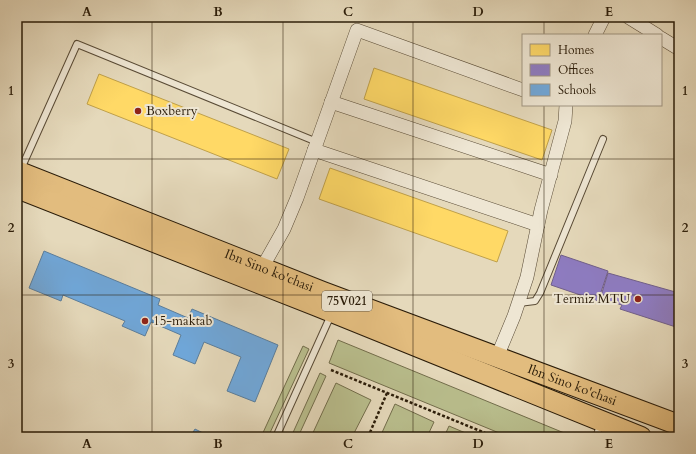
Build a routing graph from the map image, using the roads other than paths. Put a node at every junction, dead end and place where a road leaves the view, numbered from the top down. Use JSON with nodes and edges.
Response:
{"nodes":[{"id":1,"x":604,"y":17,"type":"edge"},
{"id":2,"x":628,"y":17,"type":"edge"},
{"id":3,"x":596,"y":34,"type":"edge"},
{"id":4,"x":655,"y":34,"type":"edge"},
{"id":5,"x":662,"y":39,"type":"edge"},
{"id":6,"x":679,"y":49,"type":"edge"},
{"id":7,"x":522,"y":90,"type":"edge"},
{"id":8,"x":331,"y":102,"type":"junction"},
{"id":9,"x":565,"y":106,"type":"edge"},
{"id":10,"x":603,"y":139,"type":"dead end"},
{"id":11,"x":316,"y":146,"type":"junction"},
{"id":12,"x":551,"y":175,"type":"junction"},
{"id":13,"x":18,"y":177,"type":"edge"},
{"id":14,"x":538,"y":225,"type":"junction"},
{"id":15,"x":262,"y":268,"type":"junction"},
{"id":16,"x":518,"y":303,"type":"junction"},
{"id":17,"x":332,"y":312,"type":"junction"},
{"id":18,"x":497,"y":357,"type":"junction"},
{"id":19,"x":679,"y":426,"type":"edge"},
{"id":20,"x":599,"y":430,"type":"edge"},
{"id":21,"x":276,"y":437,"type":"edge"},
{"id":22,"x":641,"y":437,"type":"edge"}],
"edges":[{"from":1,"to":3,"type":"street"},
{"from":2,"to":4,"type":"street"},
{"from":5,"to":6,"type":"street"},
{"from":7,"to":8,"type":"street"},
{"from":8,"to":11,"type":"street"},
{"from":8,"to":12,"type":"street"},
{"from":9,"to":12,"type":"street"},
{"from":10,"to":16,"type":"lane"},
{"from":11,"to":13,"type":"lane"},
{"from":11,"to":14,"type":"street"},
{"from":11,"to":15,"type":"street"},
{"from":12,"to":14,"type":"street"},
{"from":13,"to":15,"type":"main road","name":"Ibn Sino ko'chasi","number":"75V021"},
{"from":13,"to":17,"type":"main road","name":"Ibn Sino ko'chasi","number":"75V021"},
{"from":14,"to":16,"type":"street"},
{"from":15,"to":18,"type":"main road","name":"Ibn Sino ko'chasi","number":"75V021"},
{"from":16,"to":18,"type":"street"},
{"from":17,"to":20,"type":"main road","name":"Ibn Sino ko'chasi","number":"75V021"},
{"from":17,"to":21,"type":"lane"},
{"from":18,"to":19,"type":"main road","name":"Ibn Sino ko'chasi","number":"75V021"},
{"from":20,"to":22,"type":"main road","name":"Ibn Sino ko'chasi","number":"75V021"}]}
